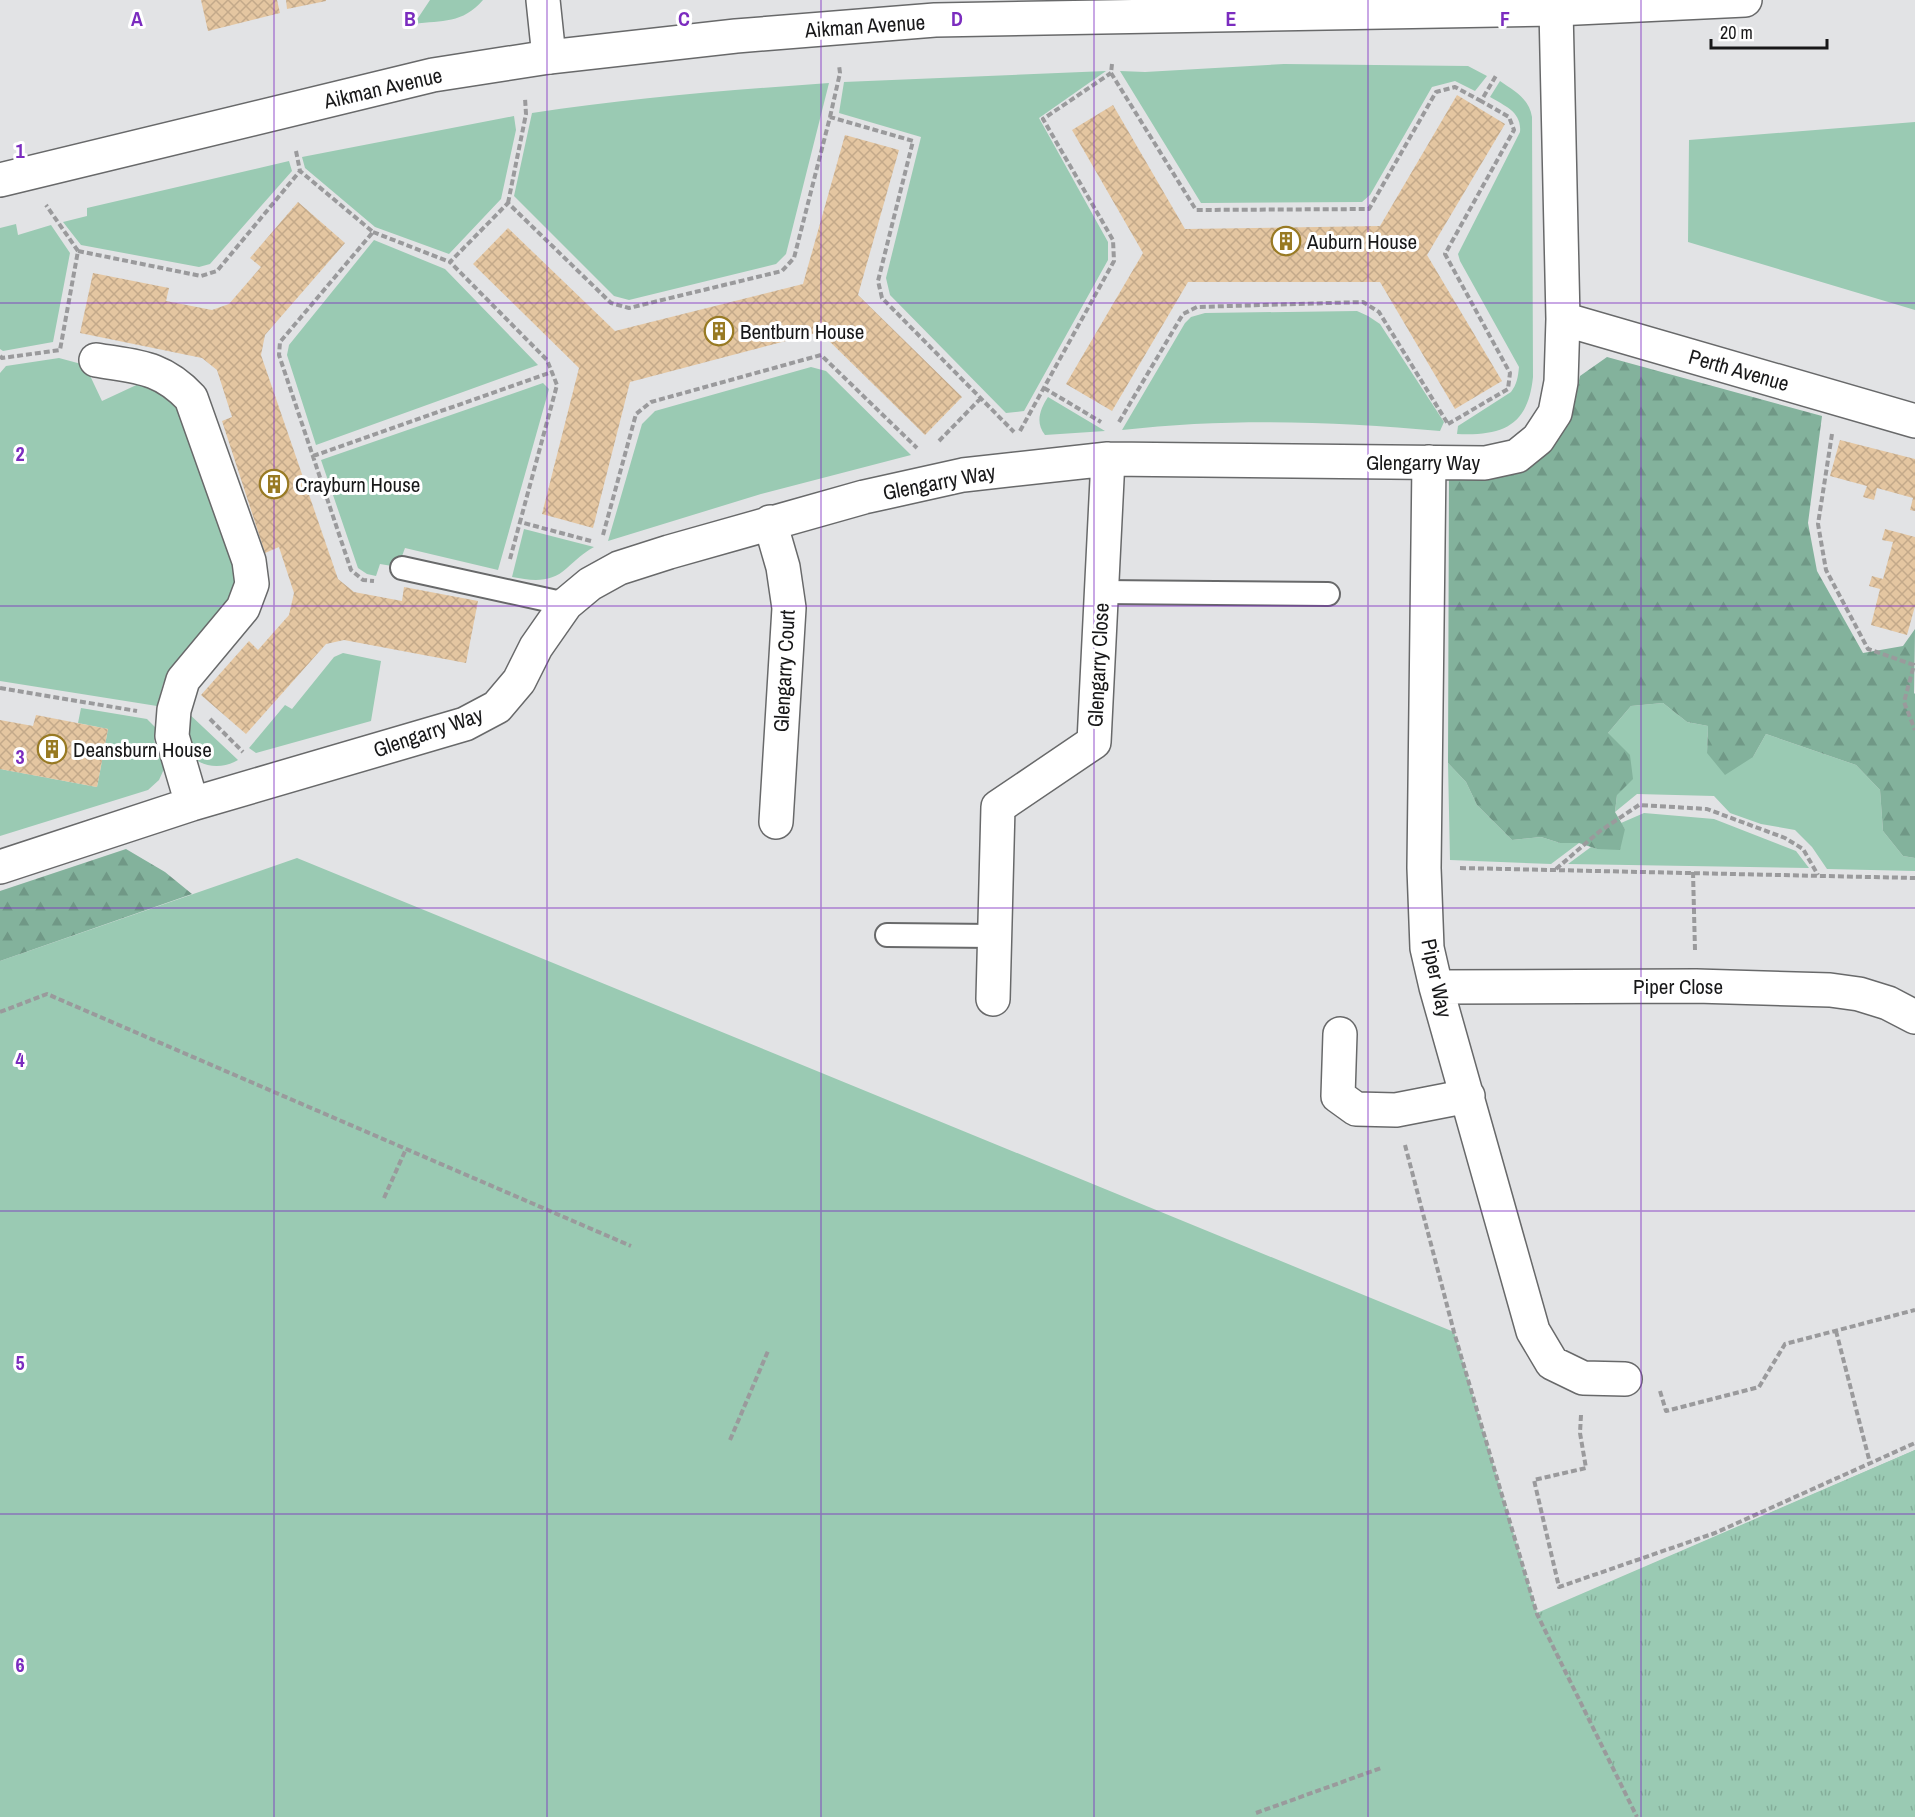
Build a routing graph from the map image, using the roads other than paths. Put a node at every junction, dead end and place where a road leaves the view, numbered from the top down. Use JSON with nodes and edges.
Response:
{"nodes":[{"id":1,"x":543,"y":0,"type":"edge"},
{"id":2,"x":1745,"y":0,"type":"edge"},
{"id":3,"x":1471,"y":5,"type":"edge"},
{"id":4,"x":1556,"y":9,"type":"junction"},
{"id":5,"x":934,"y":10,"type":"edge"},
{"id":6,"x":536,"y":59,"type":"junction"},
{"id":7,"x":0,"y":180,"type":"edge"},
{"id":8,"x":1563,"y":319,"type":"junction"},
{"id":9,"x":96,"y":360,"type":"dead end"},
{"id":10,"x":1915,"y":421,"type":"edge"},
{"id":11,"x":1111,"y":445,"type":"junction"},
{"id":12,"x":1429,"y":462,"type":"junction"},
{"id":13,"x":770,"y":522,"type":"junction"},
{"id":14,"x":402,"y":568,"type":"road end"},
{"id":15,"x":1102,"y":592,"type":"junction"},
{"id":16,"x":1328,"y":594,"type":"dead end"},
{"id":17,"x":566,"y":604,"type":"junction"},
{"id":18,"x":192,"y":804,"type":"junction"},
{"id":19,"x":776,"y":822,"type":"dead end"},
{"id":20,"x":0,"y":867,"type":"edge"},
{"id":21,"x":887,"y":935,"type":"dead end"},
{"id":22,"x":994,"y":936,"type":"junction"},
{"id":23,"x":1436,"y":987,"type":"junction"},
{"id":24,"x":993,"y":999,"type":"dead end"},
{"id":25,"x":1915,"y":1017,"type":"edge"},
{"id":26,"x":1340,"y":1034,"type":"dead end"},
{"id":27,"x":1468,"y":1096,"type":"junction"},
{"id":28,"x":1625,"y":1379,"type":"road end"}],
"edges":[{"from":1,"to":6,"type":"street"},
{"from":2,"to":4,"type":"street","name":"Aikman Avenue"},
{"from":3,"to":4,"type":"street","name":"Aikman Avenue"},
{"from":3,"to":5,"type":"street","name":"Aikman Avenue"},
{"from":4,"to":8,"type":"street","name":"Glengarry Way"},
{"from":5,"to":6,"type":"street","name":"Aikman Avenue"},
{"from":6,"to":7,"type":"street","name":"Aikman Avenue"},
{"from":8,"to":10,"type":"street","name":"Perth Avenue"},
{"from":8,"to":12,"type":"street","name":"Glengarry Way"},
{"from":9,"to":18,"type":"street"},
{"from":11,"to":12,"type":"street","name":"Glengarry Way"},
{"from":11,"to":13,"type":"street","name":"Glengarry Way"},
{"from":11,"to":15,"type":"street","name":"Glengarry Close"},
{"from":12,"to":23,"type":"street","name":"Piper Way"},
{"from":13,"to":17,"type":"street","name":"Glengarry Way"},
{"from":13,"to":19,"type":"street","name":"Glengarry Court"},
{"from":14,"to":17,"type":"lane"},
{"from":15,"to":16,"type":"lane"},
{"from":15,"to":22,"type":"street","name":"Glengarry Close"},
{"from":17,"to":18,"type":"street","name":"Glengarry Way"},
{"from":18,"to":20,"type":"street","name":"Glengarry Way"},
{"from":21,"to":22,"type":"lane"},
{"from":22,"to":24,"type":"street","name":"Glengarry Close"},
{"from":23,"to":25,"type":"street","name":"Piper Close"},
{"from":23,"to":27,"type":"street","name":"Piper Way"},
{"from":26,"to":27,"type":"street"},
{"from":27,"to":28,"type":"street","name":"Piper Way"}]}
